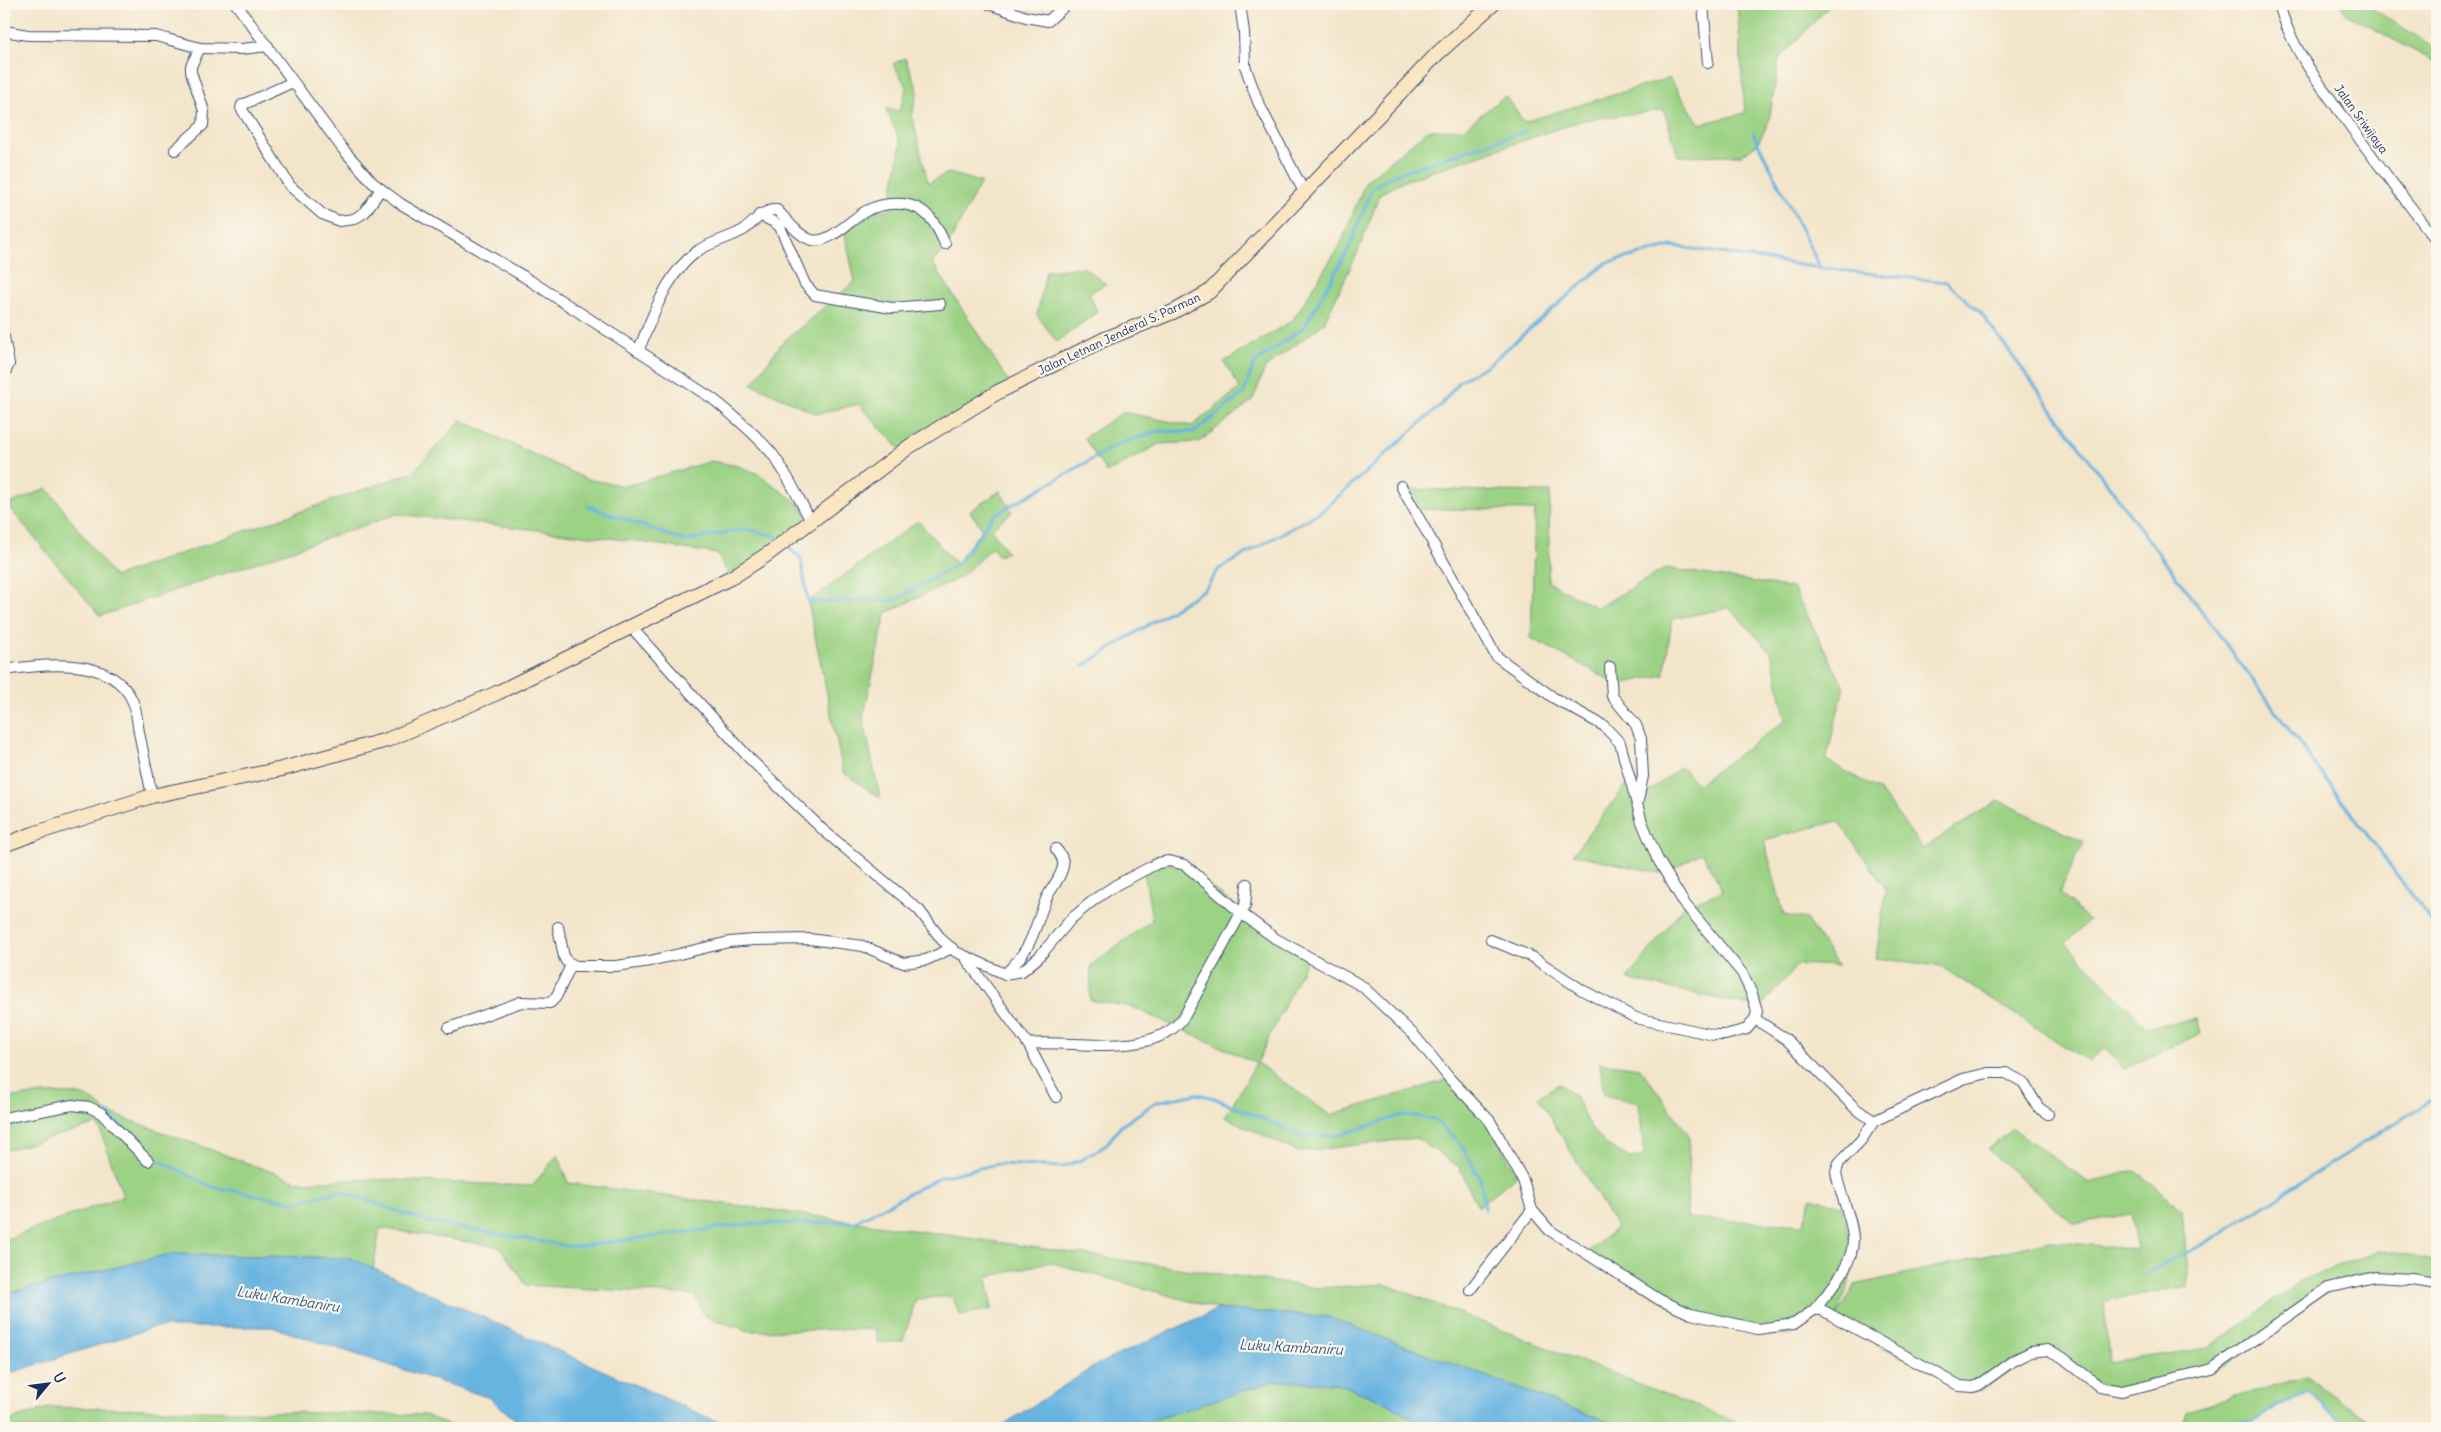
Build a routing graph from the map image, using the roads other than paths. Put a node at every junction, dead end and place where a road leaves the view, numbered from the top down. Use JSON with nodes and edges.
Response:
{"nodes":[{"id":1,"x":236,"y":4,"type":"edge"},
{"id":2,"x":785,"y":4,"type":"edge"},
{"id":3,"x":791,"y":4,"type":"edge"},
{"id":4,"x":989,"y":4,"type":"edge"},
{"id":5,"x":1067,"y":4,"type":"edge"},
{"id":6,"x":1240,"y":4,"type":"edge"},
{"id":7,"x":1493,"y":4,"type":"edge"},
{"id":8,"x":1703,"y":4,"type":"edge"},
{"id":9,"x":2279,"y":4,"type":"edge"},
{"id":10,"x":4,"y":31,"type":"edge"},
{"id":11,"x":268,"y":46,"type":"junction"},
{"id":12,"x":200,"y":48,"type":"junction"},
{"id":13,"x":1708,"y":63,"type":"dead end"},
{"id":14,"x":293,"y":82,"type":"junction"},
{"id":15,"x":175,"y":150,"type":"dead end"},
{"id":16,"x":380,"y":189,"type":"junction"},
{"id":17,"x":1304,"y":192,"type":"junction"},
{"id":18,"x":759,"y":215,"type":"junction"},
{"id":19,"x":2437,"y":241,"type":"edge"},
{"id":20,"x":945,"y":244,"type":"dead end"},
{"id":21,"x":940,"y":304,"type":"dead end"},
{"id":22,"x":4,"y":337,"type":"edge"},
{"id":23,"x":638,"y":351,"type":"junction"},
{"id":24,"x":4,"y":374,"type":"edge"},
{"id":25,"x":1401,"y":486,"type":"dead end"},
{"id":26,"x":811,"y":521,"type":"junction"},
{"id":27,"x":632,"y":627,"type":"junction"},
{"id":28,"x":1610,"y":667,"type":"dead end"},
{"id":29,"x":4,"y":670,"type":"edge"},
{"id":30,"x":152,"y":796,"type":"junction"},
{"id":31,"x":1637,"y":804,"type":"junction"},
{"id":32,"x":4,"y":845,"type":"edge"},
{"id":33,"x":1056,"y":849,"type":"dead end"},
{"id":34,"x":1247,"y":884,"type":"dead end"},
{"id":35,"x":1241,"y":913,"type":"junction"},
{"id":36,"x":558,"y":927,"type":"dead end"},
{"id":37,"x":1491,"y":940,"type":"dead end"},
{"id":38,"x":952,"y":948,"type":"junction"},
{"id":39,"x":966,"y":957,"type":"junction"},
{"id":40,"x":571,"y":965,"type":"junction"},
{"id":41,"x":1005,"y":974,"type":"junction"},
{"id":42,"x":1755,"y":1019,"type":"junction"},
{"id":43,"x":449,"y":1028,"type":"dead end"},
{"id":44,"x":1028,"y":1044,"type":"junction"},
{"id":45,"x":1056,"y":1097,"type":"dead end"},
{"id":46,"x":2048,"y":1114,"type":"dead end"},
{"id":47,"x":4,"y":1118,"type":"edge"},
{"id":48,"x":1874,"y":1121,"type":"junction"},
{"id":49,"x":148,"y":1161,"type":"dead end"},
{"id":50,"x":1532,"y":1210,"type":"junction"},
{"id":51,"x":2437,"y":1283,"type":"edge"},
{"id":52,"x":1470,"y":1290,"type":"dead end"},
{"id":53,"x":1814,"y":1310,"type":"junction"}],
"edges":[{"from":1,"to":11,"type":"street"},
{"from":2,"to":3,"type":"street"},
{"from":4,"to":5,"type":"street"},
{"from":6,"to":17,"type":"street"},
{"from":7,"to":17,"type":"street","name":"Jalan Letnan Jenderal S. Parman"},
{"from":8,"to":13,"type":"street"},
{"from":9,"to":19,"type":"street","name":"Jalan Sriwijaya"},
{"from":10,"to":12,"type":"street"},
{"from":11,"to":12,"type":"street"},
{"from":11,"to":14,"type":"street"},
{"from":12,"to":15,"type":"street"},
{"from":14,"to":16,"type":"street"},
{"from":14,"to":16,"type":"street"},
{"from":16,"to":23,"type":"street"},
{"from":17,"to":26,"type":"street","name":"Jalan Letnan Jenderal S. Parman"},
{"from":18,"to":20,"type":"street"},
{"from":18,"to":21,"type":"street"},
{"from":18,"to":23,"type":"street"},
{"from":22,"to":24,"type":"street"},
{"from":23,"to":26,"type":"street"},
{"from":25,"to":31,"type":"street"},
{"from":26,"to":27,"type":"street","name":"Jalan Letnan Jenderal S. Parman"},
{"from":27,"to":30,"type":"street","name":"Jalan Letnan Jenderal S. Parman"},
{"from":27,"to":38,"type":"street"},
{"from":28,"to":31,"type":"street"},
{"from":29,"to":30,"type":"street"},
{"from":30,"to":32,"type":"street","name":"Jalan Letnan Jenderal S. Parman"},
{"from":31,"to":42,"type":"street"},
{"from":33,"to":41,"type":"street"},
{"from":34,"to":35,"type":"street"},
{"from":35,"to":41,"type":"street"},
{"from":35,"to":44,"type":"street"},
{"from":35,"to":50,"type":"street"},
{"from":36,"to":40,"type":"street"},
{"from":37,"to":42,"type":"street"},
{"from":38,"to":39,"type":"street"},
{"from":38,"to":40,"type":"street"},
{"from":39,"to":41,"type":"street"},
{"from":39,"to":44,"type":"street"},
{"from":40,"to":43,"type":"street"},
{"from":42,"to":48,"type":"street"},
{"from":44,"to":45,"type":"street"},
{"from":46,"to":48,"type":"street"},
{"from":47,"to":49,"type":"street"},
{"from":48,"to":53,"type":"street"},
{"from":50,"to":52,"type":"street"},
{"from":50,"to":53,"type":"street"},
{"from":51,"to":53,"type":"street"}]}
